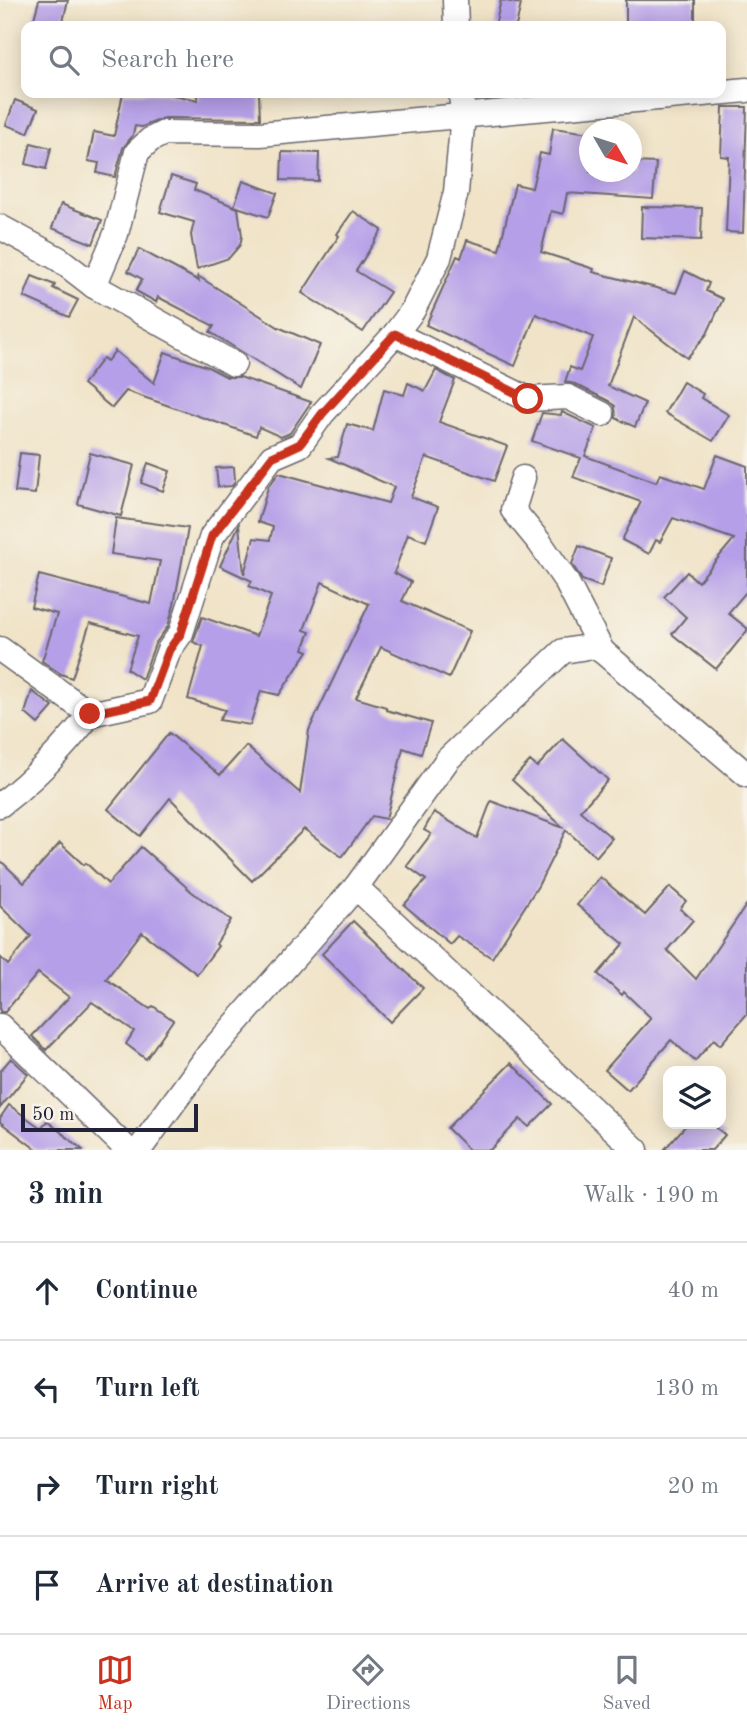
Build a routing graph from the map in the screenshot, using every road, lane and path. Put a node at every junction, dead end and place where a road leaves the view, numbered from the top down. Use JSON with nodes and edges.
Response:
{"nodes":[{"id":1,"x":455,"y":0,"type":"edge"},
{"id":2,"x":456,"y":21,"type":"edge"},
{"id":3,"x":747,"y":90,"type":"edge"},
{"id":4,"x":726,"y":91,"type":"edge"},
{"id":5,"x":584,"y":98,"type":"edge"},
{"id":6,"x":462,"y":104,"type":"edge"},
{"id":7,"x":0,"y":227,"type":"edge"},
{"id":8,"x":94,"y":286,"type":"junction"},
{"id":9,"x":395,"y":334,"type":"junction"},
{"id":10,"x":234,"y":363,"type":"dead end"},
{"id":11,"x":602,"y":414,"type":"dead end"},
{"id":12,"x":523,"y":478,"type":"dead end"},
{"id":13,"x":0,"y":649,"type":"edge"},
{"id":14,"x":602,"y":651,"type":"junction"},
{"id":15,"x":90,"y":714,"type":"junction"},
{"id":16,"x":747,"y":775,"type":"edge"},
{"id":17,"x":0,"y":805,"type":"edge"},
{"id":18,"x":356,"y":887,"type":"junction"},
{"id":19,"x":0,"y":1026,"type":"edge"},
{"id":20,"x":128,"y":1150,"type":"edge"},
{"id":21,"x":139,"y":1150,"type":"edge"},
{"id":22,"x":636,"y":1150,"type":"edge"}],
"edges":[{"from":1,"to":2,"type":"street"},
{"from":3,"to":4,"type":"street"},
{"from":5,"to":6,"type":"street"},
{"from":6,"to":8,"type":"street"},
{"from":6,"to":9,"type":"street"},
{"from":7,"to":8,"type":"street"},
{"from":8,"to":10,"type":"street"},
{"from":9,"to":11,"type":"street"},
{"from":9,"to":15,"type":"street"},
{"from":12,"to":14,"type":"street"},
{"from":13,"to":15,"type":"street"},
{"from":14,"to":16,"type":"street"},
{"from":14,"to":18,"type":"street"},
{"from":15,"to":17,"type":"street"},
{"from":18,"to":21,"type":"street"},
{"from":18,"to":22,"type":"street"},
{"from":19,"to":20,"type":"street"}]}
